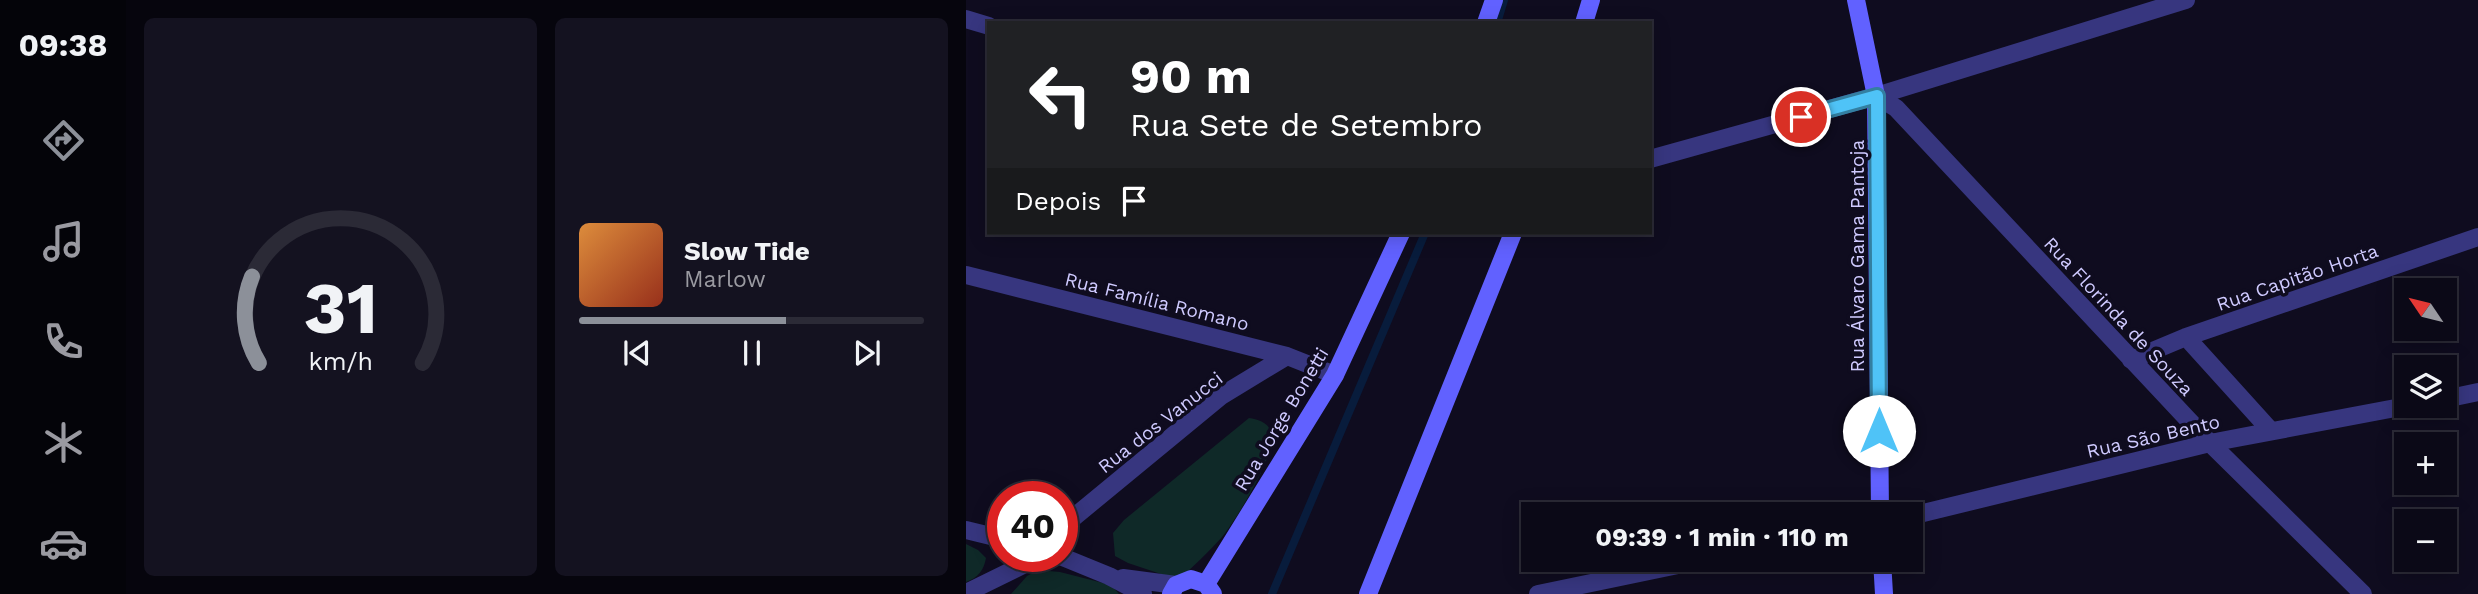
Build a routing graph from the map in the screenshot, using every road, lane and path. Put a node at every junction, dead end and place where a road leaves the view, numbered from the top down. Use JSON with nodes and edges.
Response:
{"nodes":[{"id":1,"x":1494,"y":0,"type":"edge"},
{"id":2,"x":1591,"y":0,"type":"edge"},
{"id":3,"x":1856,"y":0,"type":"edge"},
{"id":4,"x":2186,"y":0,"type":"edge"},
{"id":5,"x":966,"y":19,"type":"edge"},
{"id":6,"x":1487,"y":21,"type":"edge"},
{"id":7,"x":1585,"y":21,"type":"edge"},
{"id":8,"x":987,"y":25,"type":"edge"},
{"id":9,"x":1877,"y":96,"type":"junction"},
{"id":10,"x":1652,"y":158,"type":"edge"},
{"id":11,"x":1400,"y":235,"type":"edge"},
{"id":12,"x":1512,"y":235,"type":"edge"},
{"id":13,"x":2478,"y":237,"type":"edge"},
{"id":14,"x":966,"y":275,"type":"edge"},
{"id":15,"x":2186,"y":337,"type":"junction"},
{"id":16,"x":1287,"y":356,"type":"junction"},
{"id":17,"x":2131,"y":360,"type":"junction"},
{"id":18,"x":1335,"y":375,"type":"junction"},
{"id":19,"x":2478,"y":392,"type":"edge"},
{"id":20,"x":2457,"y":396,"type":"edge"},
{"id":21,"x":2394,"y":408,"type":"edge"},
{"id":22,"x":2271,"y":431,"type":"junction"},
{"id":23,"x":2210,"y":443,"type":"junction"},
{"id":24,"x":1880,"y":502,"type":"edge"},
{"id":25,"x":1923,"y":513,"type":"edge"},
{"id":26,"x":1078,"y":514,"type":"edge"},
{"id":27,"x":966,"y":530,"type":"edge"},
{"id":28,"x":987,"y":535,"type":"edge"},
{"id":29,"x":1078,"y":563,"type":"edge"},
{"id":30,"x":1009,"y":572,"type":"edge"},
{"id":31,"x":1644,"y":572,"type":"edge"},
{"id":32,"x":1883,"y":572,"type":"edge"},
{"id":33,"x":1109,"y":576,"type":"junction"},
{"id":34,"x":1174,"y":590,"type":"edge"},
{"id":35,"x":1211,"y":591,"type":"edge"},
{"id":36,"x":966,"y":593,"type":"edge"},
{"id":37,"x":1143,"y":594,"type":"edge"},
{"id":38,"x":1368,"y":594,"type":"edge"},
{"id":39,"x":1538,"y":594,"type":"edge"},
{"id":40,"x":1884,"y":594,"type":"edge"},
{"id":41,"x":2362,"y":594,"type":"edge"}],
"edges":[{"from":1,"to":6,"type":"street"},
{"from":2,"to":7,"type":"street"},
{"from":3,"to":9,"type":"street","name":"Rua Álvaro Gama Pantoja"},
{"from":4,"to":9,"type":"street"},
{"from":5,"to":8,"type":"street"},
{"from":9,"to":10,"type":"street"},
{"from":9,"to":17,"type":"street","name":"Rua Florinda de Souza"},
{"from":9,"to":24,"type":"street","name":"Rua Álvaro Gama Pantoja"},
{"from":11,"to":18,"type":"street","name":"Rua Jorge Bonetti"},
{"from":12,"to":38,"type":"street"},
{"from":13,"to":15,"type":"street","name":"Rua Capitão Horta"},
{"from":14,"to":16,"type":"street","name":"Rua Família Romano"},
{"from":15,"to":17,"type":"street","name":"Rua Capitão Horta"},
{"from":15,"to":22,"type":"street","name":"Rua Florinda de Souza"},
{"from":16,"to":18,"type":"street","name":"Rua Família Romano"},
{"from":16,"to":26,"type":"street","name":"Rua dos Vanucci"},
{"from":17,"to":23,"type":"street","name":"Rua Florinda de Souza"},
{"from":18,"to":35,"type":"street","name":"Rua Jorge Bonetti"},
{"from":19,"to":20,"type":"street"},
{"from":21,"to":22,"type":"street","name":"Rua São Bento"},
{"from":22,"to":23,"type":"street","name":"Rua São Bento"},
{"from":23,"to":25,"type":"street","name":"Rua São Bento"},
{"from":23,"to":41,"type":"street","name":"Rua Florinda de Souza"},
{"from":27,"to":28,"type":"street"},
{"from":29,"to":33,"type":"street"},
{"from":30,"to":36,"type":"street"},
{"from":31,"to":39,"type":"street"},
{"from":32,"to":40,"type":"street"},
{"from":33,"to":34,"type":"street"},
{"from":33,"to":37,"type":"street"},
{"from":34,"to":35,"type":"street"}]}
